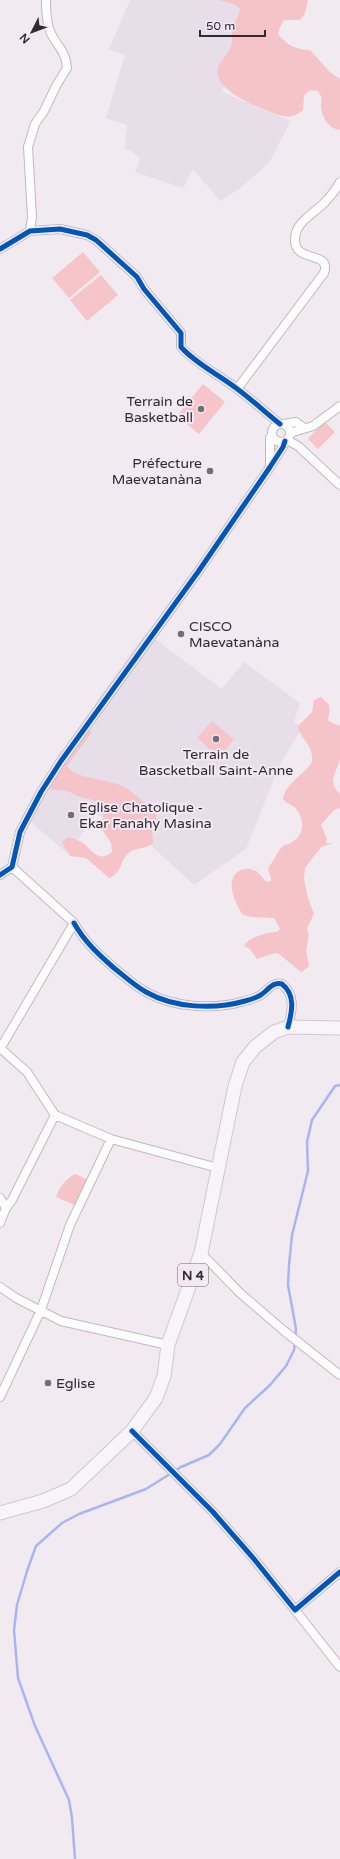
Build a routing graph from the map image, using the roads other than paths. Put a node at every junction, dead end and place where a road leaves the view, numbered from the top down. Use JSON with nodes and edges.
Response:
{"nodes":[{"id":1,"x":46,"y":0,"type":"edge"},
{"id":2,"x":340,"y":182,"type":"edge"},
{"id":3,"x":30,"y":231,"type":"junction"},
{"id":4,"x":0,"y":249,"type":"edge"},
{"id":5,"x":238,"y":389,"type":"junction"},
{"id":6,"x":340,"y":406,"type":"edge"},
{"id":7,"x":258,"y":407,"type":"junction"},
{"id":8,"x":282,"y":424,"type":"junction"},
{"id":9,"x":304,"y":428,"type":"junction"},
{"id":10,"x":272,"y":432,"type":"junction"},
{"id":11,"x":287,"y":438,"type":"junction"},
{"id":12,"x":270,"y":467,"type":"junction"},
{"id":13,"x":340,"y":485,"type":"edge"},
{"id":14,"x":12,"y":867,"type":"junction"},
{"id":15,"x":0,"y":875,"type":"edge"},
{"id":16,"x":74,"y":923,"type":"junction"},
{"id":17,"x":288,"y":1027,"type":"junction"},
{"id":18,"x":340,"y":1028,"type":"edge"},
{"id":19,"x":0,"y":1049,"type":"edge"},
{"id":20,"x":55,"y":1115,"type":"junction"},
{"id":21,"x":111,"y":1138,"type":"junction"},
{"id":22,"x":218,"y":1168,"type":"junction"},
{"id":23,"x":0,"y":1198,"type":"edge"},
{"id":24,"x":6,"y":1208,"type":"junction"},
{"id":25,"x":0,"y":1223,"type":"edge"},
{"id":26,"x":201,"y":1254,"type":"junction"},
{"id":27,"x":0,"y":1287,"type":"edge"},
{"id":28,"x":41,"y":1310,"type":"junction"},
{"id":29,"x":168,"y":1345,"type":"junction"},
{"id":30,"x":340,"y":1375,"type":"edge"},
{"id":31,"x":0,"y":1397,"type":"edge"},
{"id":32,"x":132,"y":1431,"type":"junction"},
{"id":33,"x":0,"y":1513,"type":"edge"},
{"id":34,"x":340,"y":1572,"type":"edge"},
{"id":35,"x":295,"y":1610,"type":"junction"},
{"id":36,"x":340,"y":1667,"type":"edge"}],
"edges":[{"from":1,"to":3,"type":"street"},
{"from":2,"to":5,"type":"street"},
{"from":3,"to":4,"type":"street"},
{"from":3,"to":5,"type":"street"},
{"from":5,"to":7,"type":"street"},
{"from":6,"to":9,"type":"street"},
{"from":7,"to":8,"type":"street"},
{"from":7,"to":10,"type":"street"},
{"from":8,"to":9,"type":"street"},
{"from":8,"to":10,"type":"street"},
{"from":8,"to":11,"type":"street"},
{"from":9,"to":11,"type":"street"},
{"from":10,"to":11,"type":"street"},
{"from":10,"to":12,"type":"street"},
{"from":11,"to":12,"type":"street"},
{"from":11,"to":13,"type":"street"},
{"from":12,"to":14,"type":"street"},
{"from":14,"to":15,"type":"street"},
{"from":14,"to":16,"type":"street"},
{"from":16,"to":17,"type":"street"},
{"from":16,"to":19,"type":"street"},
{"from":17,"to":18,"type":"main road","number":"N 4"},
{"from":17,"to":22,"type":"main road","number":"N 4"},
{"from":19,"to":20,"type":"street"},
{"from":20,"to":21,"type":"street"},
{"from":20,"to":24,"type":"street"},
{"from":21,"to":22,"type":"street"},
{"from":21,"to":28,"type":"street"},
{"from":22,"to":26,"type":"main road","number":"N 4"},
{"from":23,"to":24,"type":"street"},
{"from":24,"to":25,"type":"street"},
{"from":26,"to":29,"type":"main road","number":"N 4"},
{"from":26,"to":30,"type":"street"},
{"from":27,"to":28,"type":"street"},
{"from":28,"to":29,"type":"street"},
{"from":28,"to":31,"type":"street"},
{"from":29,"to":32,"type":"main road","number":"N 4"},
{"from":32,"to":33,"type":"main road","number":"N 4"},
{"from":32,"to":35,"type":"street"},
{"from":34,"to":35,"type":"street"},
{"from":35,"to":36,"type":"street"}]}
